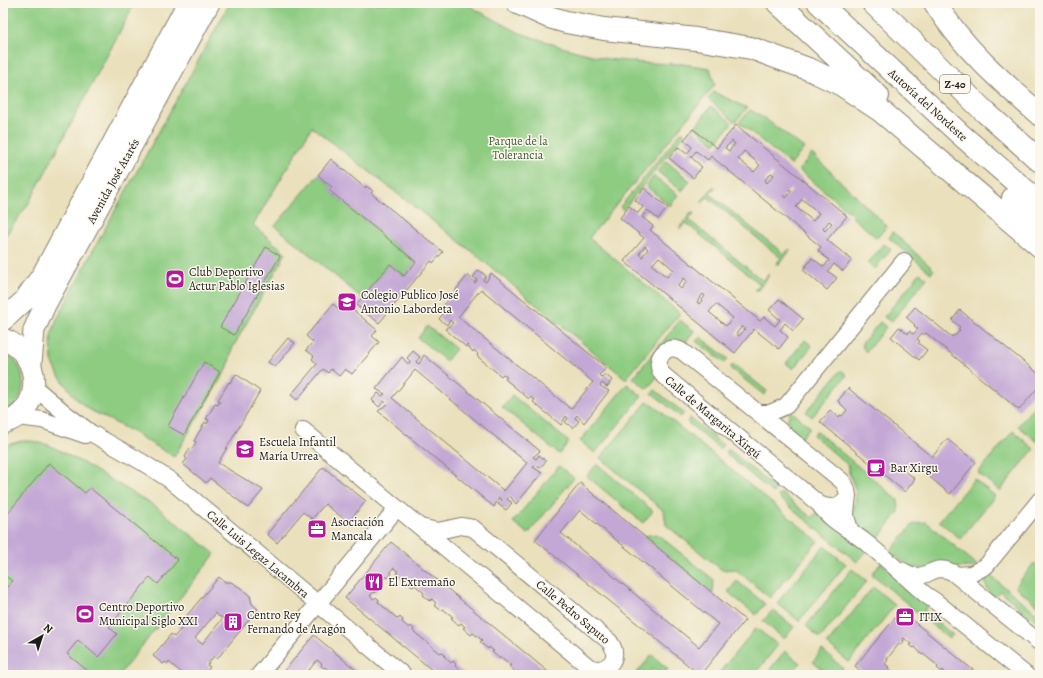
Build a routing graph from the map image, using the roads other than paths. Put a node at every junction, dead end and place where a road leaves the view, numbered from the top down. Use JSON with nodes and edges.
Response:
{"nodes":[{"id":1,"x":188,"y":3,"type":"edge"},
{"id":2,"x":209,"y":3,"type":"edge"},
{"id":3,"x":518,"y":3,"type":"edge"},
{"id":4,"x":778,"y":3,"type":"edge"},
{"id":5,"x":819,"y":3,"type":"edge"},
{"id":6,"x":872,"y":3,"type":"edge"},
{"id":7,"x":880,"y":3,"type":"edge"},
{"id":8,"x":935,"y":3,"type":"edge"},
{"id":9,"x":1040,"y":115,"type":"edge"},
{"id":10,"x":960,"y":134,"type":"junction"},
{"id":11,"x":1040,"y":145,"type":"edge"},
{"id":12,"x":1040,"y":161,"type":"edge"},
{"id":13,"x":1040,"y":203,"type":"edge"},
{"id":14,"x":994,"y":206,"type":"junction"},
{"id":15,"x":1040,"y":222,"type":"edge"},
{"id":16,"x":1040,"y":246,"type":"edge"},
{"id":17,"x":904,"y":262,"type":"dead end"},
{"id":18,"x":3,"y":320,"type":"edge"},
{"id":19,"x":3,"y":339,"type":"edge"},
{"id":20,"x":31,"y":363,"type":"junction"},
{"id":21,"x":34,"y":387,"type":"junction"},
{"id":22,"x":786,"y":406,"type":"junction"},
{"id":23,"x":759,"y":413,"type":"junction"},
{"id":24,"x":10,"y":420,"type":"edge"},
{"id":25,"x":303,"y":430,"type":"dead end"},
{"id":26,"x":788,"y":437,"type":"junction"},
{"id":27,"x":107,"y":442,"type":"junction"},
{"id":28,"x":848,"y":496,"type":"junction"},
{"id":29,"x":1040,"y":500,"type":"edge"},
{"id":30,"x":819,"y":504,"type":"junction"},
{"id":31,"x":397,"y":508,"type":"junction"},
{"id":32,"x":420,"y":527,"type":"junction"},
{"id":33,"x":454,"y":528,"type":"junction"},
{"id":34,"x":851,"y":531,"type":"junction"},
{"id":35,"x":453,"y":555,"type":"junction"},
{"id":36,"x":895,"y":566,"type":"junction"},
{"id":37,"x":986,"y":566,"type":"junction"},
{"id":38,"x":938,"y":569,"type":"junction"},
{"id":39,"x":956,"y":575,"type":"junction"},
{"id":40,"x":986,"y":599,"type":"junction"},
{"id":41,"x":936,"y":601,"type":"junction"},
{"id":42,"x":317,"y":604,"type":"junction"},
{"id":43,"x":1040,"y":643,"type":"edge"},
{"id":44,"x":259,"y":675,"type":"edge"},
{"id":45,"x":403,"y":675,"type":"edge"},
{"id":46,"x":1026,"y":675,"type":"edge"}],
"edges":[{"from":1,"to":18,"type":"main road","name":"Avenida José Atarés"},
{"from":2,"to":20,"type":"main road","name":"Avenida José Atarés"},
{"from":3,"to":14,"type":"highway"},
{"from":4,"to":14,"type":"highway"},
{"from":5,"to":10,"type":"highway","name":"Autovía del Nordeste","number":"Z-40"},
{"from":6,"to":12,"type":"highway","number":"Z-40"},
{"from":7,"to":11,"type":"highway"},
{"from":8,"to":9,"type":"highway"},
{"from":10,"to":13,"type":"highway","name":"Autovía del Nordeste","number":"Z-40"},
{"from":10,"to":15,"type":"highway"},
{"from":14,"to":16,"type":"highway"},
{"from":17,"to":22,"type":"street"},
{"from":19,"to":20,"type":"main road"},
{"from":20,"to":21,"type":"main road","name":"Avenida José Atarés"},
{"from":21,"to":24,"type":"main road"},
{"from":21,"to":27,"type":"street","name":"Calle Luis Legaz Lacambra"},
{"from":22,"to":23,"type":"street"},
{"from":22,"to":26,"type":"street"},
{"from":23,"to":26,"type":"street","name":"Calle de Margarita Xirgú"},
{"from":23,"to":30,"type":"street","name":"Calle de Margarita Xirgú"},
{"from":24,"to":27,"type":"street","name":"Calle Luis Legaz Lacambra"},
{"from":25,"to":31,"type":"street","name":"Calle Pedro Saputo"},
{"from":26,"to":28,"type":"street","name":"Calle de Margarita Xirgú"},
{"from":27,"to":42,"type":"street","name":"Calle Luis Legaz Lacambra"},
{"from":28,"to":30,"type":"street"},
{"from":28,"to":34,"type":"street","name":"Calle de Margarita Xirgú"},
{"from":29,"to":37,"type":"street"},
{"from":30,"to":34,"type":"street","name":"Calle de Margarita Xirgú"},
{"from":31,"to":32,"type":"street","name":"Calle Pedro Saputo"},
{"from":31,"to":42,"type":"street"},
{"from":32,"to":33,"type":"street","name":"Calle Pedro Saputo"},
{"from":32,"to":35,"type":"street","name":"Calle Pedro Saputo"},
{"from":33,"to":35,"type":"street"},
{"from":33,"to":35,"type":"street","name":"Calle Pedro Saputo"},
{"from":34,"to":36,"type":"street","name":"Calle de Margarita Xirgú"},
{"from":36,"to":38,"type":"street","name":"Calle de Margarita Xirgú"},
{"from":36,"to":41,"type":"street","name":"Calle de Margarita Xirgú"},
{"from":37,"to":39,"type":"street"},
{"from":37,"to":40,"type":"street"},
{"from":38,"to":39,"type":"street"},
{"from":38,"to":41,"type":"street"},
{"from":39,"to":40,"type":"street"},
{"from":40,"to":43,"type":"street"},
{"from":41,"to":46,"type":"street","name":"Calle de Margarita Xirgú"},
{"from":42,"to":44,"type":"street"},
{"from":42,"to":45,"type":"street","name":"Calle Luis Legaz Lacambra"}]}
